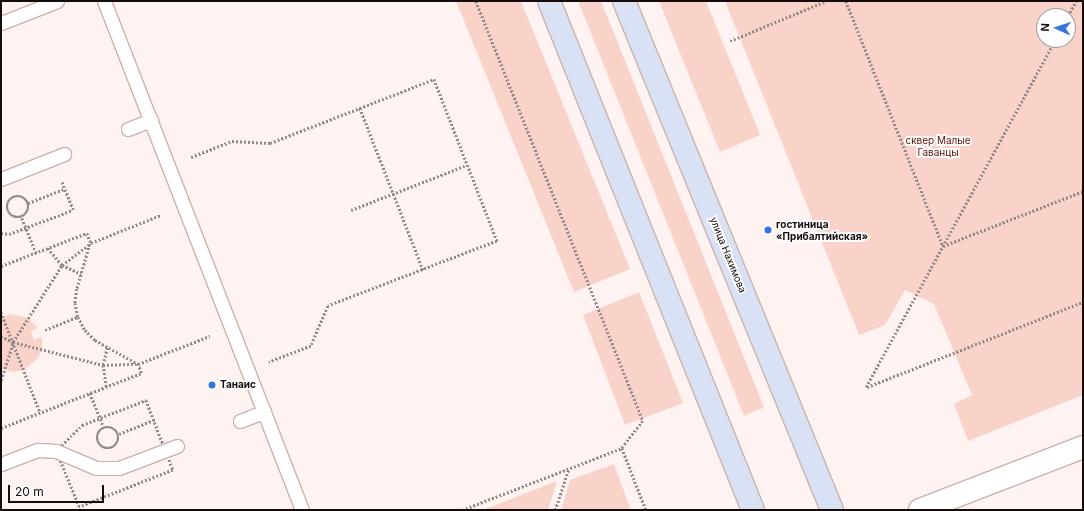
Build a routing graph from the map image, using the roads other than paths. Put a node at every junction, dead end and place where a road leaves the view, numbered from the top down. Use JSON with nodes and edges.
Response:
{"nodes":[{"id":1,"x":57,"y":1,"type":"edge"},
{"id":2,"x":104,"y":1,"type":"edge"},
{"id":3,"x":549,"y":1,"type":"edge"},
{"id":4,"x":624,"y":1,"type":"edge"},
{"id":5,"x":1,"y":23,"type":"edge"},
{"id":6,"x":151,"y":120,"type":"junction"},
{"id":7,"x":128,"y":129,"type":"dead end"},
{"id":8,"x":58,"y":156,"type":"road end"},
{"id":9,"x":1,"y":179,"type":"edge"},
{"id":10,"x":264,"y":412,"type":"junction"},
{"id":11,"x":240,"y":421,"type":"dead end"},
{"id":12,"x":1083,"y":447,"type":"edge"},
{"id":13,"x":171,"y":448,"type":"road end"},
{"id":14,"x":1,"y":464,"type":"edge"},
{"id":15,"x":302,"y":510,"type":"edge"},
{"id":16,"x":753,"y":510,"type":"edge"},
{"id":17,"x":832,"y":510,"type":"edge"},
{"id":18,"x":920,"y":510,"type":"edge"}],
"edges":[{"from":1,"to":5,"type":"lane"},
{"from":2,"to":6,"type":"lane"},
{"from":3,"to":16,"type":"main road"},
{"from":4,"to":17,"type":"main road","name":"улица Нахимова"},
{"from":6,"to":7,"type":"lane"},
{"from":6,"to":10,"type":"lane"},
{"from":8,"to":9,"type":"lane"},
{"from":10,"to":11,"type":"lane"},
{"from":10,"to":15,"type":"lane"},
{"from":12,"to":18,"type":"street"},
{"from":13,"to":14,"type":"lane"}]}
